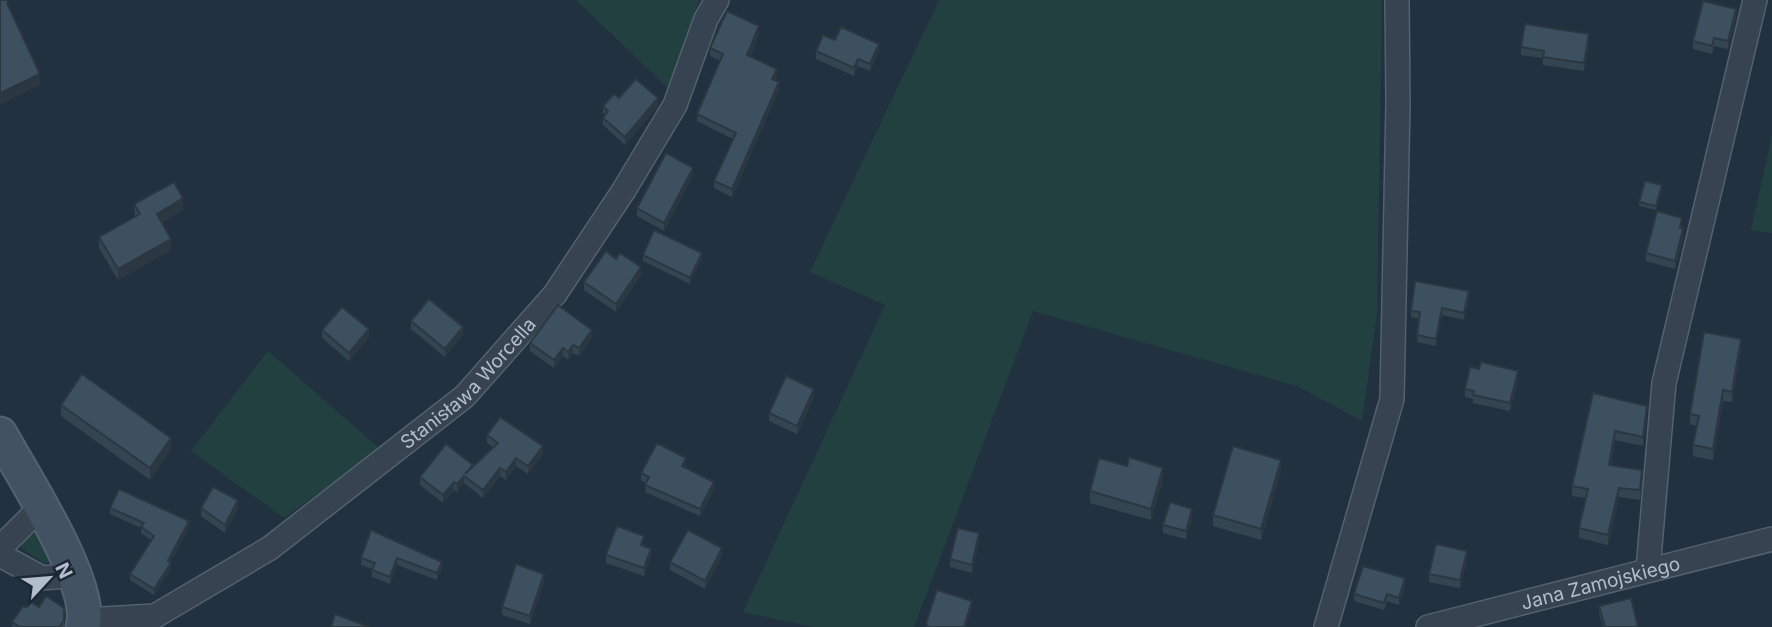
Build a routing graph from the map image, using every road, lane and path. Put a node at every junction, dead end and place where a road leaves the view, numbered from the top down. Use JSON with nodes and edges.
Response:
{"nodes":[{"id":1,"x":717,"y":0,"type":"edge"},
{"id":2,"x":1397,"y":0,"type":"edge"},
{"id":3,"x":1755,"y":0,"type":"edge"},
{"id":4,"x":0,"y":434,"type":"edge"},
{"id":5,"x":40,"y":508,"type":"junction"},
{"id":6,"x":1772,"y":539,"type":"edge"},
{"id":7,"x":0,"y":548,"type":"edge"},
{"id":8,"x":0,"y":555,"type":"edge"},
{"id":9,"x":1648,"y":569,"type":"junction"},
{"id":10,"x":76,"y":575,"type":"junction"},
{"id":11,"x":162,"y":622,"type":"edge"},
{"id":12,"x":84,"y":624,"type":"edge"},
{"id":13,"x":1326,"y":627,"type":"edge"},
{"id":14,"x":1429,"y":627,"type":"edge"}],
"edges":[{"from":1,"to":11,"type":"street","name":"Stanisława Worcella"},
{"from":2,"to":13,"type":"street"},
{"from":3,"to":9,"type":"street"},
{"from":4,"to":5,"type":"street"},
{"from":5,"to":7,"type":"street"},
{"from":5,"to":10,"type":"street"},
{"from":6,"to":9,"type":"street","name":"Jana Zamojskiego"},
{"from":8,"to":10,"type":"street"},
{"from":9,"to":14,"type":"street","name":"Jana Zamojskiego"},
{"from":10,"to":12,"type":"street"},
{"from":11,"to":12,"type":"street","name":"Stanisława Worcella"}]}
